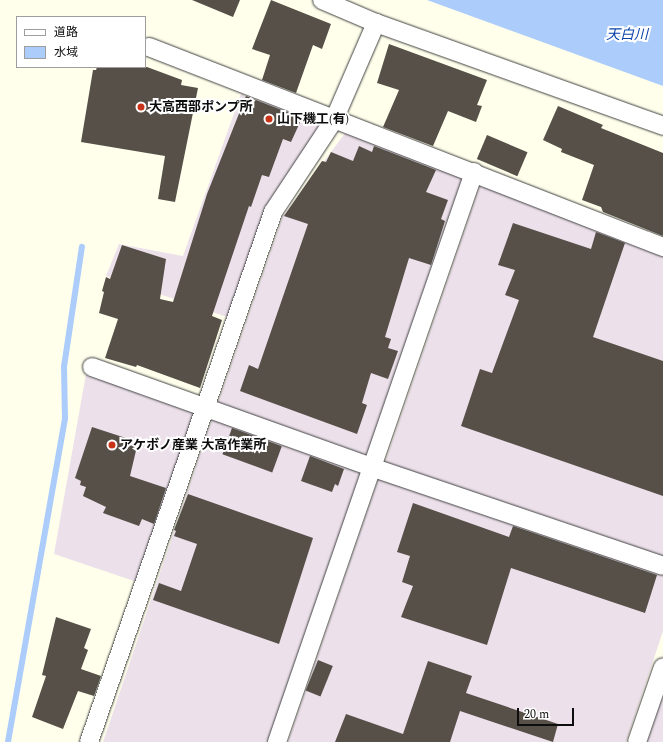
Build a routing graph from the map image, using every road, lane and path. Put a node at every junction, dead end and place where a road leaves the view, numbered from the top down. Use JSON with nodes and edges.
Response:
{"nodes":[{"id":1,"x":322,"y":0,"type":"edge"},
{"id":2,"x":376,"y":23,"type":"junction"},
{"id":3,"x":149,"y":47,"type":"dead end"},
{"id":4,"x":334,"y":120,"type":"junction"},
{"id":5,"x":663,"y":126,"type":"edge"},
{"id":6,"x":474,"y":172,"type":"junction"},
{"id":7,"x":663,"y":247,"type":"edge"},
{"id":8,"x":92,"y":367,"type":"dead end"},
{"id":9,"x":206,"y":408,"type":"junction"},
{"id":10,"x":371,"y":467,"type":"junction"},
{"id":11,"x":663,"y":566,"type":"edge"},
{"id":12,"x":663,"y":667,"type":"edge"},
{"id":13,"x":90,"y":742,"type":"edge"},
{"id":14,"x":277,"y":742,"type":"edge"},
{"id":15,"x":636,"y":742,"type":"edge"}],
"edges":[{"from":1,"to":2,"type":"street"},
{"from":2,"to":4,"type":"street"},
{"from":2,"to":5,"type":"street"},
{"from":3,"to":4,"type":"street"},
{"from":4,"to":6,"type":"street"},
{"from":4,"to":9,"type":"street"},
{"from":6,"to":7,"type":"street"},
{"from":6,"to":10,"type":"street"},
{"from":8,"to":9,"type":"street"},
{"from":9,"to":10,"type":"street"},
{"from":9,"to":13,"type":"street"},
{"from":10,"to":11,"type":"street"},
{"from":10,"to":14,"type":"street"},
{"from":12,"to":15,"type":"street"}]}
